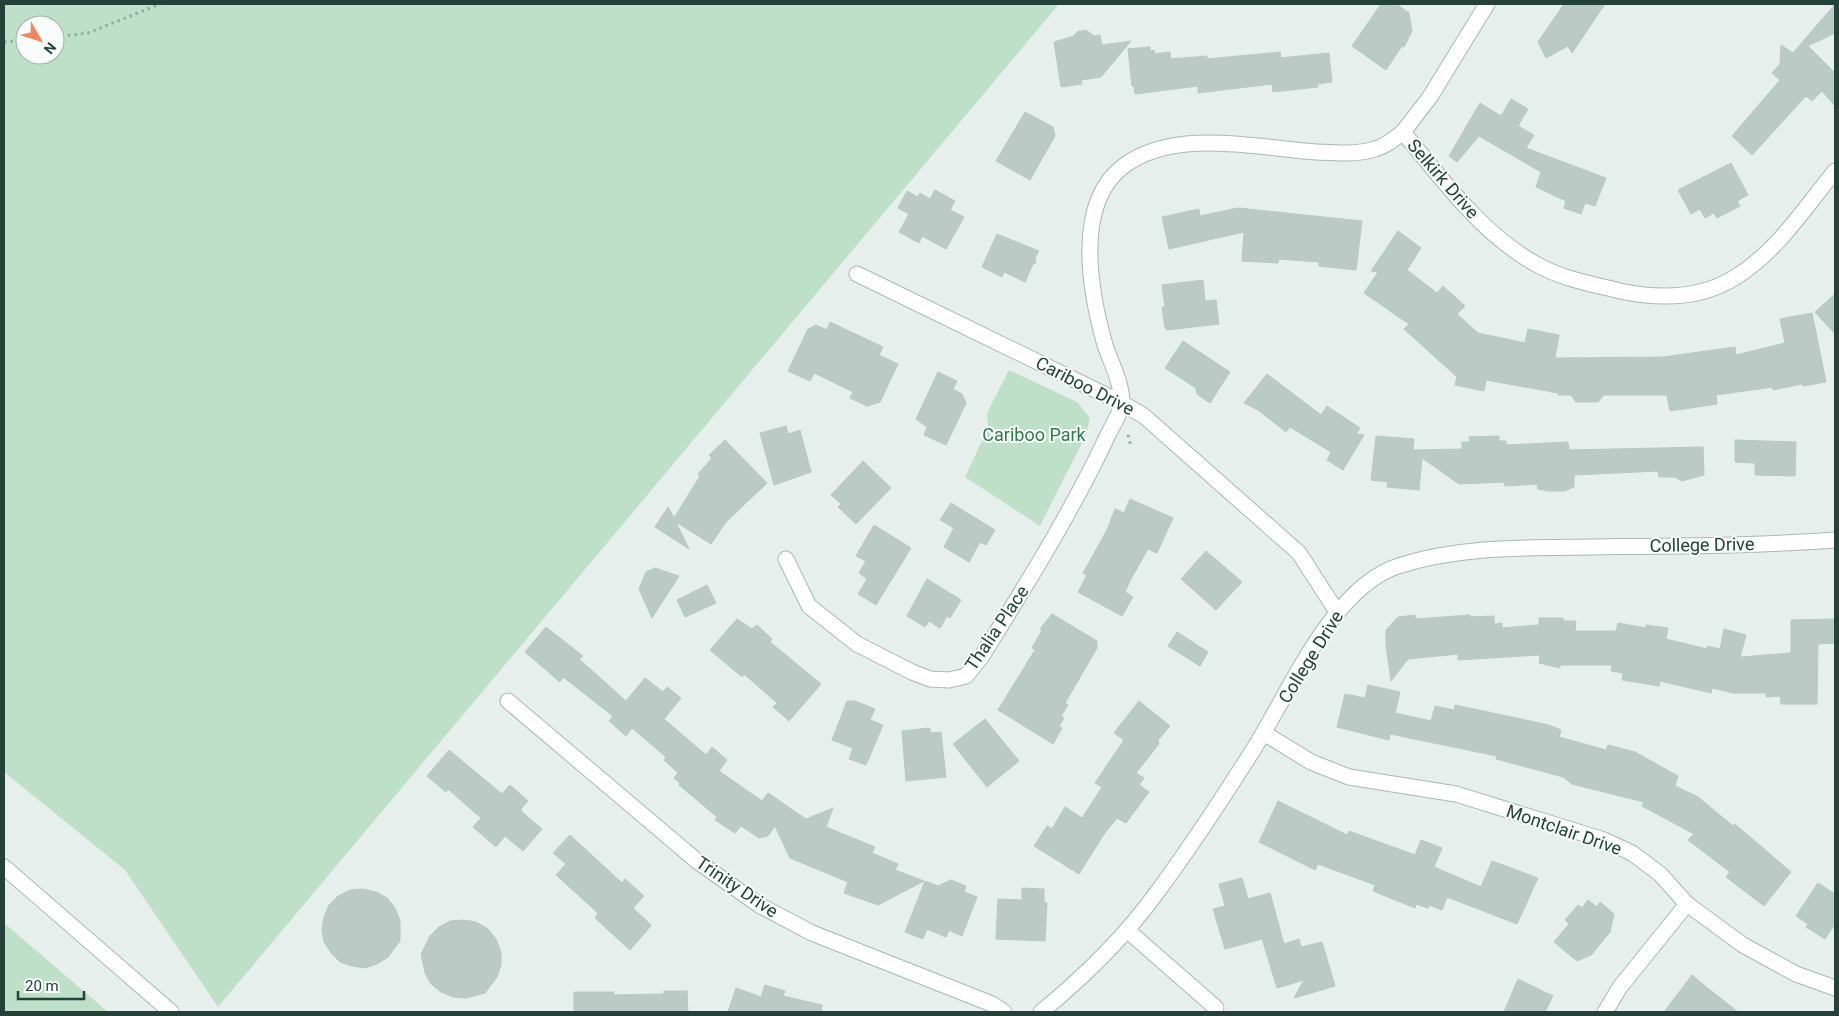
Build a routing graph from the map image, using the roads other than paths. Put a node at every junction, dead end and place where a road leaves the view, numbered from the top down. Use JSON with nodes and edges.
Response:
{"nodes":[{"id":1,"x":1487,"y":4,"type":"edge"},
{"id":2,"x":1403,"y":132,"type":"junction"},
{"id":3,"x":1835,"y":172,"type":"edge"},
{"id":4,"x":857,"y":274,"type":"dead end"},
{"id":5,"x":1122,"y":403,"type":"junction"},
{"id":6,"x":1835,"y":540,"type":"edge"},
{"id":7,"x":786,"y":559,"type":"dead end"},
{"id":8,"x":1337,"y":612,"type":"junction"},
{"id":9,"x":508,"y":701,"type":"dead end"},
{"id":10,"x":1264,"y":733,"type":"junction"},
{"id":11,"x":4,"y":867,"type":"edge"},
{"id":12,"x":1687,"y":904,"type":"junction"},
{"id":13,"x":1128,"y":930,"type":"junction"},
{"id":14,"x":1835,"y":988,"type":"edge"},
{"id":15,"x":1216,"y":1008,"type":"dead end"},
{"id":16,"x":171,"y":1012,"type":"edge"},
{"id":17,"x":1004,"y":1012,"type":"edge"},
{"id":18,"x":1041,"y":1012,"type":"edge"},
{"id":19,"x":1605,"y":1012,"type":"edge"}],
"edges":[{"from":1,"to":2,"type":"street"},
{"from":2,"to":3,"type":"street","name":"Selkirk Drive"},
{"from":2,"to":5,"type":"street","name":"Selkirk Drive"},
{"from":4,"to":5,"type":"street","name":"Cariboo Drive"},
{"from":5,"to":7,"type":"street","name":"Thalia Place"},
{"from":5,"to":8,"type":"street","name":"Cariboo Drive"},
{"from":6,"to":8,"type":"street","name":"College Drive"},
{"from":8,"to":10,"type":"street","name":"College Drive"},
{"from":9,"to":17,"type":"street","name":"Trinity Drive"},
{"from":10,"to":12,"type":"street","name":"Montclair Drive"},
{"from":10,"to":13,"type":"street","name":"College Drive"},
{"from":11,"to":16,"type":"street"},
{"from":12,"to":14,"type":"street","name":"Montclair Drive"},
{"from":12,"to":19,"type":"street"},
{"from":13,"to":15,"type":"street"},
{"from":13,"to":18,"type":"street","name":"College Drive"}]}
